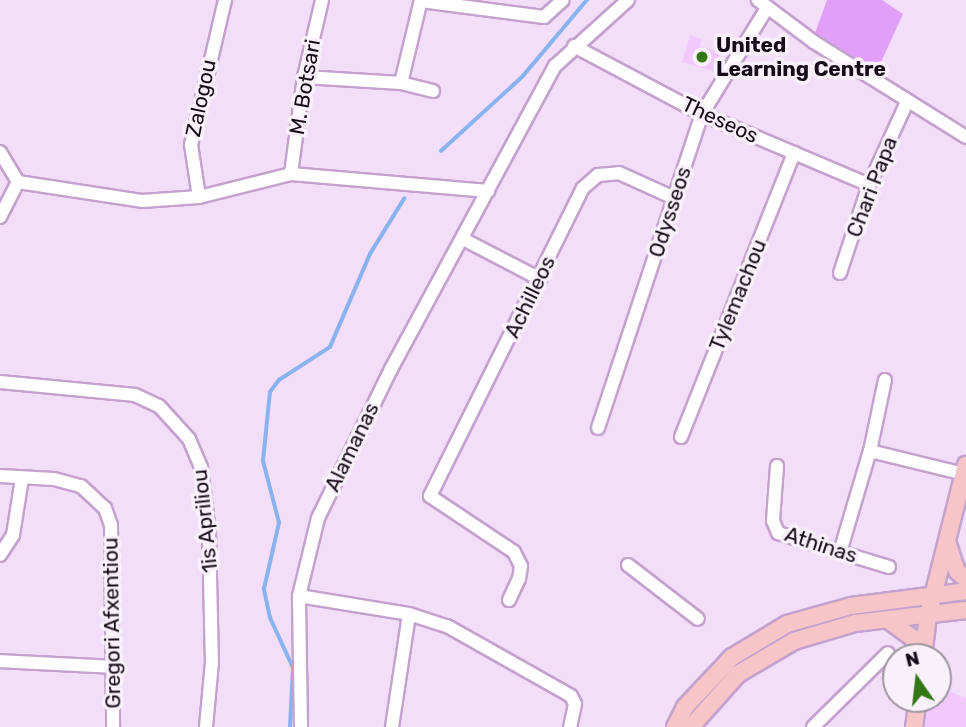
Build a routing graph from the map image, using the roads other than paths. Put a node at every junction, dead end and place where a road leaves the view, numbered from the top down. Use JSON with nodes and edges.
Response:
{"nodes":[{"id":1,"x":225,"y":0,"type":"edge"},
{"id":2,"x":322,"y":0,"type":"edge"},
{"id":3,"x":421,"y":0,"type":"edge"},
{"id":4,"x":563,"y":0,"type":"edge"},
{"id":5,"x":628,"y":0,"type":"edge"},
{"id":6,"x":762,"y":4,"type":"edge"},
{"id":7,"x":574,"y":46,"type":"junction"},
{"id":8,"x":304,"y":77,"type":"junction"},
{"id":9,"x":401,"y":83,"type":"junction"},
{"id":10,"x":433,"y":90,"type":"dead end"},
{"id":11,"x":907,"y":102,"type":"junction"},
{"id":12,"x":702,"y":114,"type":"junction"},
{"id":13,"x":966,"y":137,"type":"edge"},
{"id":14,"x":0,"y":152,"type":"edge"},
{"id":15,"x":794,"y":153,"type":"junction"},
{"id":16,"x":291,"y":174,"type":"junction"},
{"id":17,"x":18,"y":182,"type":"junction"},
{"id":18,"x":869,"y":185,"type":"junction"},
{"id":19,"x":488,"y":191,"type":"junction"},
{"id":20,"x":199,"y":197,"type":"junction"},
{"id":21,"x":674,"y":198,"type":"junction"},
{"id":22,"x":0,"y":217,"type":"edge"},
{"id":23,"x":463,"y":239,"type":"junction"},
{"id":24,"x":840,"y":273,"type":"dead end"},
{"id":25,"x":540,"y":279,"type":"junction"},
{"id":26,"x":885,"y":380,"type":"dead end"},
{"id":27,"x":0,"y":382,"type":"edge"},
{"id":28,"x":598,"y":428,"type":"dead end"},
{"id":29,"x":681,"y":437,"type":"dead end"},
{"id":30,"x":870,"y":451,"type":"junction"},
{"id":31,"x":777,"y":466,"type":"dead end"},
{"id":32,"x":965,"y":469,"type":"edge"},
{"id":33,"x":0,"y":476,"type":"edge"},
{"id":34,"x":22,"y":478,"type":"junction"},
{"id":35,"x":947,"y":541,"type":"junction"},
{"id":36,"x":841,"y":552,"type":"junction"},
{"id":37,"x":0,"y":555,"type":"edge"},
{"id":38,"x":628,"y":565,"type":"dead end"},
{"id":39,"x":889,"y":567,"type":"dead end"},
{"id":40,"x":966,"y":579,"type":"edge"},
{"id":41,"x":966,"y":591,"type":"edge"},
{"id":42,"x":299,"y":596,"type":"junction"},
{"id":43,"x":933,"y":596,"type":"junction"},
{"id":44,"x":509,"y":600,"type":"dead end"},
{"id":45,"x":966,"y":610,"type":"edge"},
{"id":46,"x":409,"y":614,"type":"junction"},
{"id":47,"x":928,"y":616,"type":"junction"},
{"id":48,"x":698,"y":619,"type":"dead end"},
{"id":49,"x":888,"y":620,"type":"junction"},
{"id":50,"x":915,"y":643,"type":"edge"},
{"id":51,"x":923,"y":643,"type":"edge"},
{"id":52,"x":882,"y":659,"type":"edge"},
{"id":53,"x":0,"y":661,"type":"edge"},
{"id":54,"x":115,"y":667,"type":"junction"},
{"id":55,"x":113,"y":727,"type":"edge"},
{"id":56,"x":206,"y":727,"type":"edge"},
{"id":57,"x":301,"y":727,"type":"edge"},
{"id":58,"x":391,"y":727,"type":"edge"},
{"id":59,"x":570,"y":727,"type":"edge"},
{"id":60,"x":675,"y":727,"type":"edge"},
{"id":61,"x":691,"y":727,"type":"edge"},
{"id":62,"x":813,"y":727,"type":"edge"}],
"edges":[{"from":1,"to":20,"type":"street","name":"Zalogou"},
{"from":2,"to":8,"type":"street","name":"M. Botsari"},
{"from":3,"to":4,"type":"street"},
{"from":3,"to":9,"type":"street"},
{"from":5,"to":7,"type":"street","name":"Alamanas"},
{"from":6,"to":11,"type":"street"},
{"from":6,"to":12,"type":"street","name":"Odysseos"},
{"from":7,"to":12,"type":"street","name":"Theseos"},
{"from":7,"to":19,"type":"street","name":"Alamanas"},
{"from":8,"to":9,"type":"street"},
{"from":8,"to":16,"type":"street","name":"M. Botsari"},
{"from":9,"to":10,"type":"street"},
{"from":11,"to":13,"type":"street"},
{"from":11,"to":18,"type":"street","name":"Chari Papa"},
{"from":12,"to":15,"type":"street","name":"Theseos"},
{"from":12,"to":21,"type":"street","name":"Odysseos"},
{"from":14,"to":17,"type":"street"},
{"from":15,"to":18,"type":"street","name":"Theseos"},
{"from":15,"to":29,"type":"street","name":"Tylemachou"},
{"from":16,"to":19,"type":"street"},
{"from":16,"to":20,"type":"street"},
{"from":17,"to":20,"type":"street"},
{"from":17,"to":22,"type":"street"},
{"from":18,"to":24,"type":"street","name":"Chari Papa"},
{"from":19,"to":23,"type":"street","name":"Alamanas"},
{"from":21,"to":25,"type":"street","name":"Achilleos"},
{"from":21,"to":28,"type":"street","name":"Odysseos"},
{"from":23,"to":25,"type":"street"},
{"from":23,"to":42,"type":"street","name":"Alamanas"},
{"from":25,"to":44,"type":"street","name":"Achilleos"},
{"from":26,"to":30,"type":"street"},
{"from":27,"to":56,"type":"street","name":"1is Apriliou"},
{"from":30,"to":32,"type":"street"},
{"from":30,"to":36,"type":"street"},
{"from":31,"to":36,"type":"street","name":"Athinas"},
{"from":32,"to":35,"type":"main road"},
{"from":33,"to":34,"type":"street","name":"Gregori Afxentiou"},
{"from":34,"to":37,"type":"street"},
{"from":34,"to":54,"type":"street","name":"Gregori Afxentiou"},
{"from":35,"to":40,"type":"main road"},
{"from":35,"to":43,"type":"main road"},
{"from":36,"to":39,"type":"street","name":"Athinas"},
{"from":38,"to":48,"type":"street"},
{"from":41,"to":43,"type":"main road"},
{"from":42,"to":46,"type":"street"},
{"from":42,"to":57,"type":"street","name":"Alamanas"},
{"from":43,"to":47,"type":"main road"},
{"from":43,"to":60,"type":"main road"},
{"from":45,"to":47,"type":"main road"},
{"from":46,"to":58,"type":"street"},
{"from":46,"to":59,"type":"street"},
{"from":47,"to":49,"type":"main road"},
{"from":47,"to":51,"type":"main road"},
{"from":49,"to":50,"type":"main road"},
{"from":49,"to":61,"type":"main road"},
{"from":52,"to":62,"type":"street"},
{"from":53,"to":54,"type":"street"},
{"from":54,"to":55,"type":"street","name":"Gregori Afxentiou"}]}
